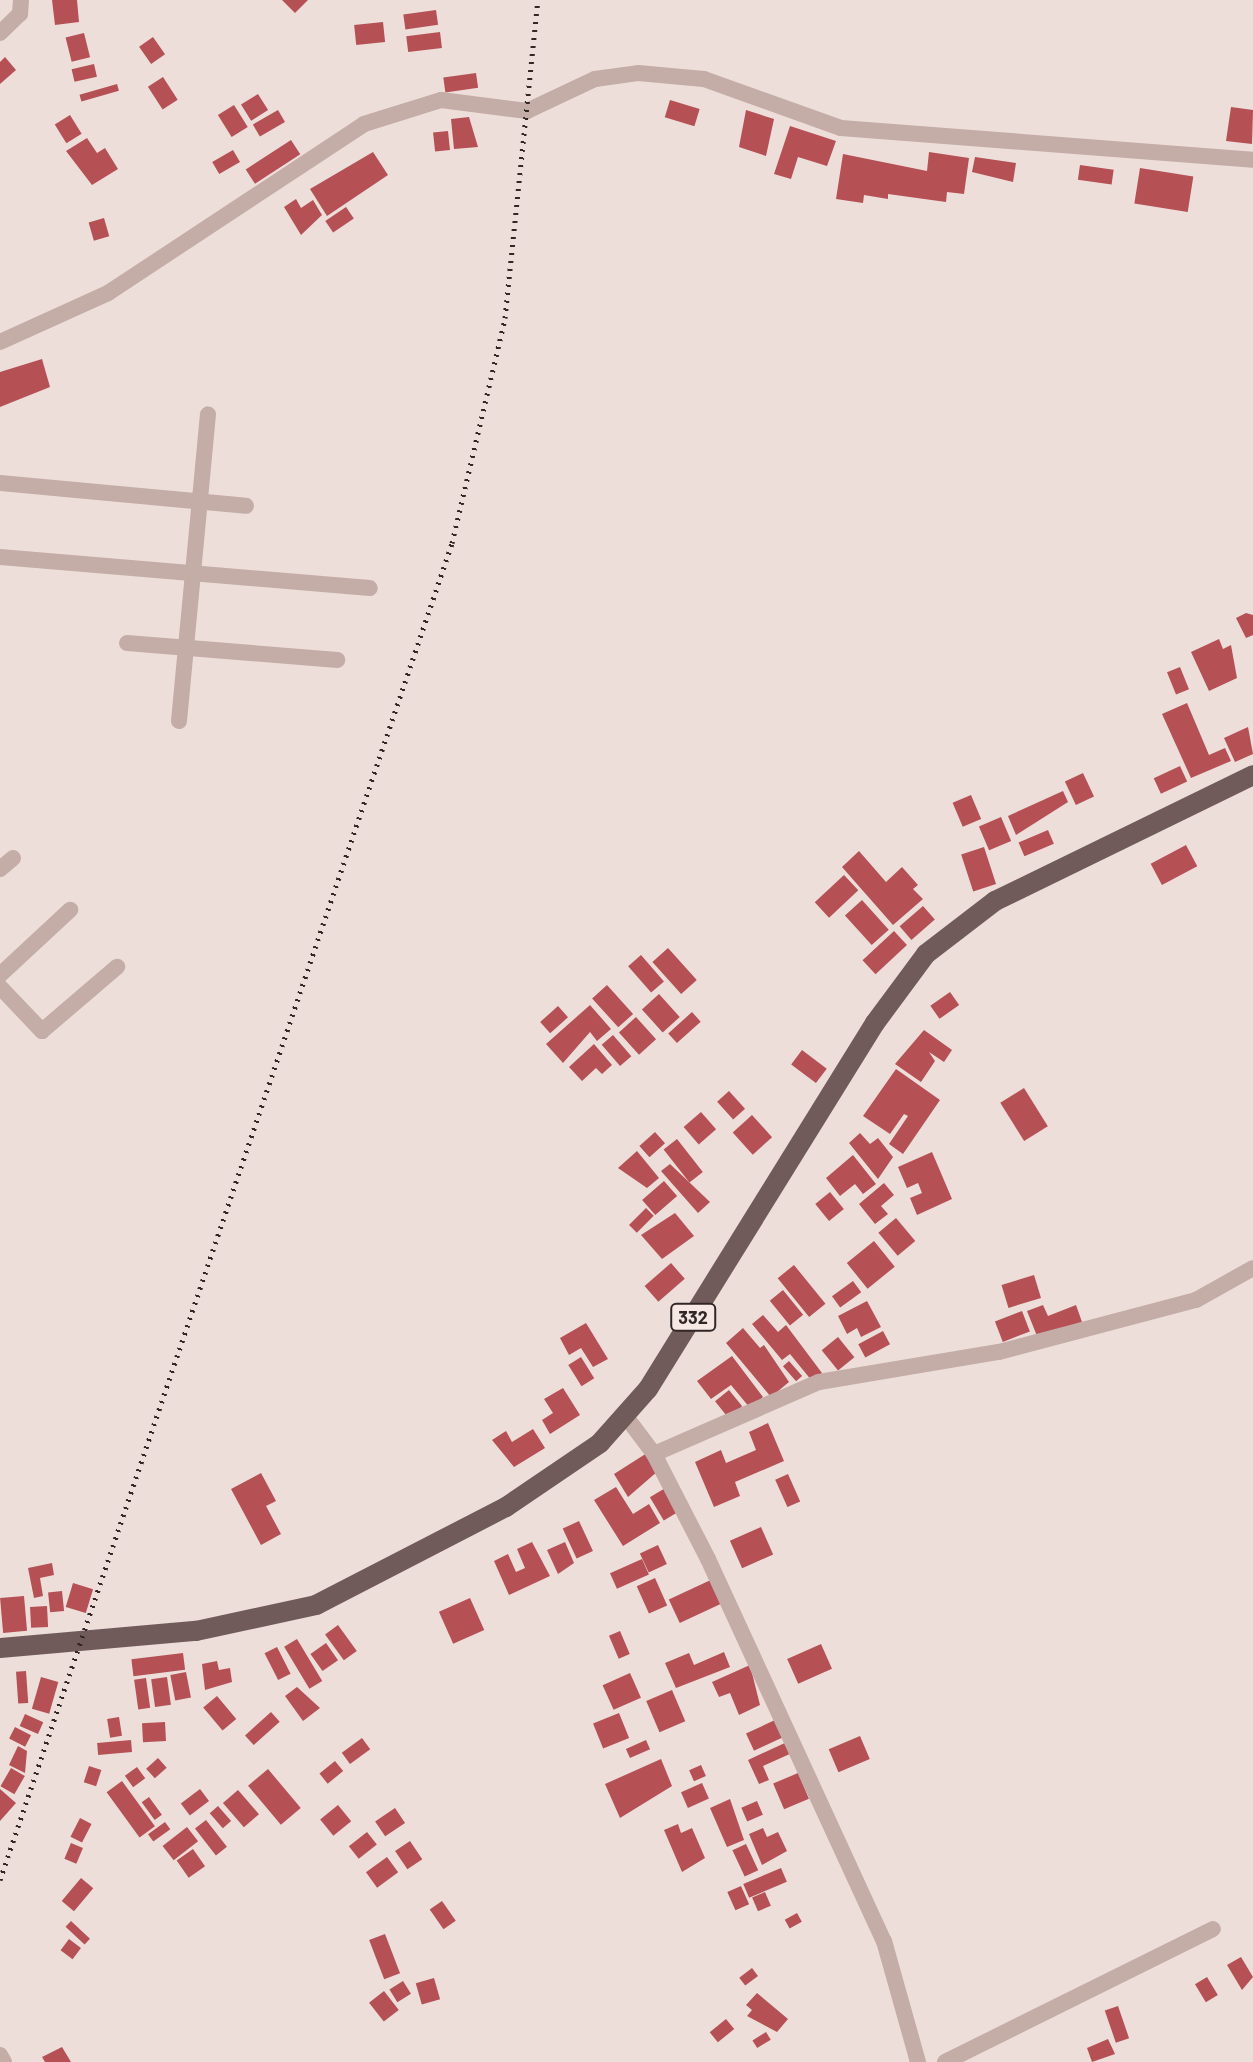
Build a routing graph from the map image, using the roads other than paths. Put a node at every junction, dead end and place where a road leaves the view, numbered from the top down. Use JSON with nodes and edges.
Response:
{"nodes":[{"id":1,"x":21,"y":0,"type":"edge"},
{"id":2,"x":0,"y":33,"type":"edge"},
{"id":3,"x":1253,"y":160,"type":"edge"},
{"id":4,"x":0,"y":342,"type":"edge"},
{"id":5,"x":208,"y":414,"type":"dead end"},
{"id":6,"x":0,"y":483,"type":"edge"},
{"id":7,"x":200,"y":502,"type":"junction"},
{"id":8,"x":246,"y":506,"type":"dead end"},
{"id":9,"x":0,"y":557,"type":"edge"},
{"id":10,"x":193,"y":574,"type":"junction"},
{"id":11,"x":370,"y":588,"type":"dead end"},
{"id":12,"x":127,"y":643,"type":"dead end"},
{"id":13,"x":186,"y":649,"type":"junction"},
{"id":14,"x":337,"y":660,"type":"dead end"},
{"id":15,"x":179,"y":721,"type":"dead end"},
{"id":16,"x":1253,"y":775,"type":"edge"},
{"id":17,"x":70,"y":910,"type":"dead end"},
{"id":18,"x":117,"y":967,"type":"dead end"},
{"id":19,"x":0,"y":975,"type":"edge"},
{"id":20,"x":0,"y":987,"type":"edge"},
{"id":21,"x":1253,"y":1268,"type":"edge"},
{"id":22,"x":627,"y":1418,"type":"junction"},
{"id":23,"x":654,"y":1454,"type":"junction"},
{"id":24,"x":0,"y":1648,"type":"edge"},
{"id":25,"x":1213,"y":1929,"type":"dead end"},
{"id":26,"x":0,"y":2055,"type":"edge"},
{"id":27,"x":4,"y":2062,"type":"edge"},
{"id":28,"x":918,"y":2062,"type":"edge"},
{"id":29,"x":945,"y":2062,"type":"edge"}],
"edges":[{"from":1,"to":2,"type":"street"},
{"from":3,"to":4,"type":"street"},
{"from":5,"to":7,"type":"street"},
{"from":6,"to":7,"type":"street"},
{"from":7,"to":8,"type":"street"},
{"from":7,"to":10,"type":"street"},
{"from":9,"to":10,"type":"street"},
{"from":10,"to":11,"type":"street"},
{"from":10,"to":13,"type":"street"},
{"from":12,"to":13,"type":"street"},
{"from":13,"to":14,"type":"street"},
{"from":13,"to":15,"type":"street"},
{"from":16,"to":22,"type":"main road","number":"332"},
{"from":17,"to":19,"type":"street"},
{"from":18,"to":20,"type":"street"},
{"from":21,"to":23,"type":"street"},
{"from":22,"to":23,"type":"street"},
{"from":22,"to":24,"type":"main road","number":"332"},
{"from":23,"to":28,"type":"street"},
{"from":25,"to":29,"type":"street"},
{"from":26,"to":27,"type":"street"}]}
